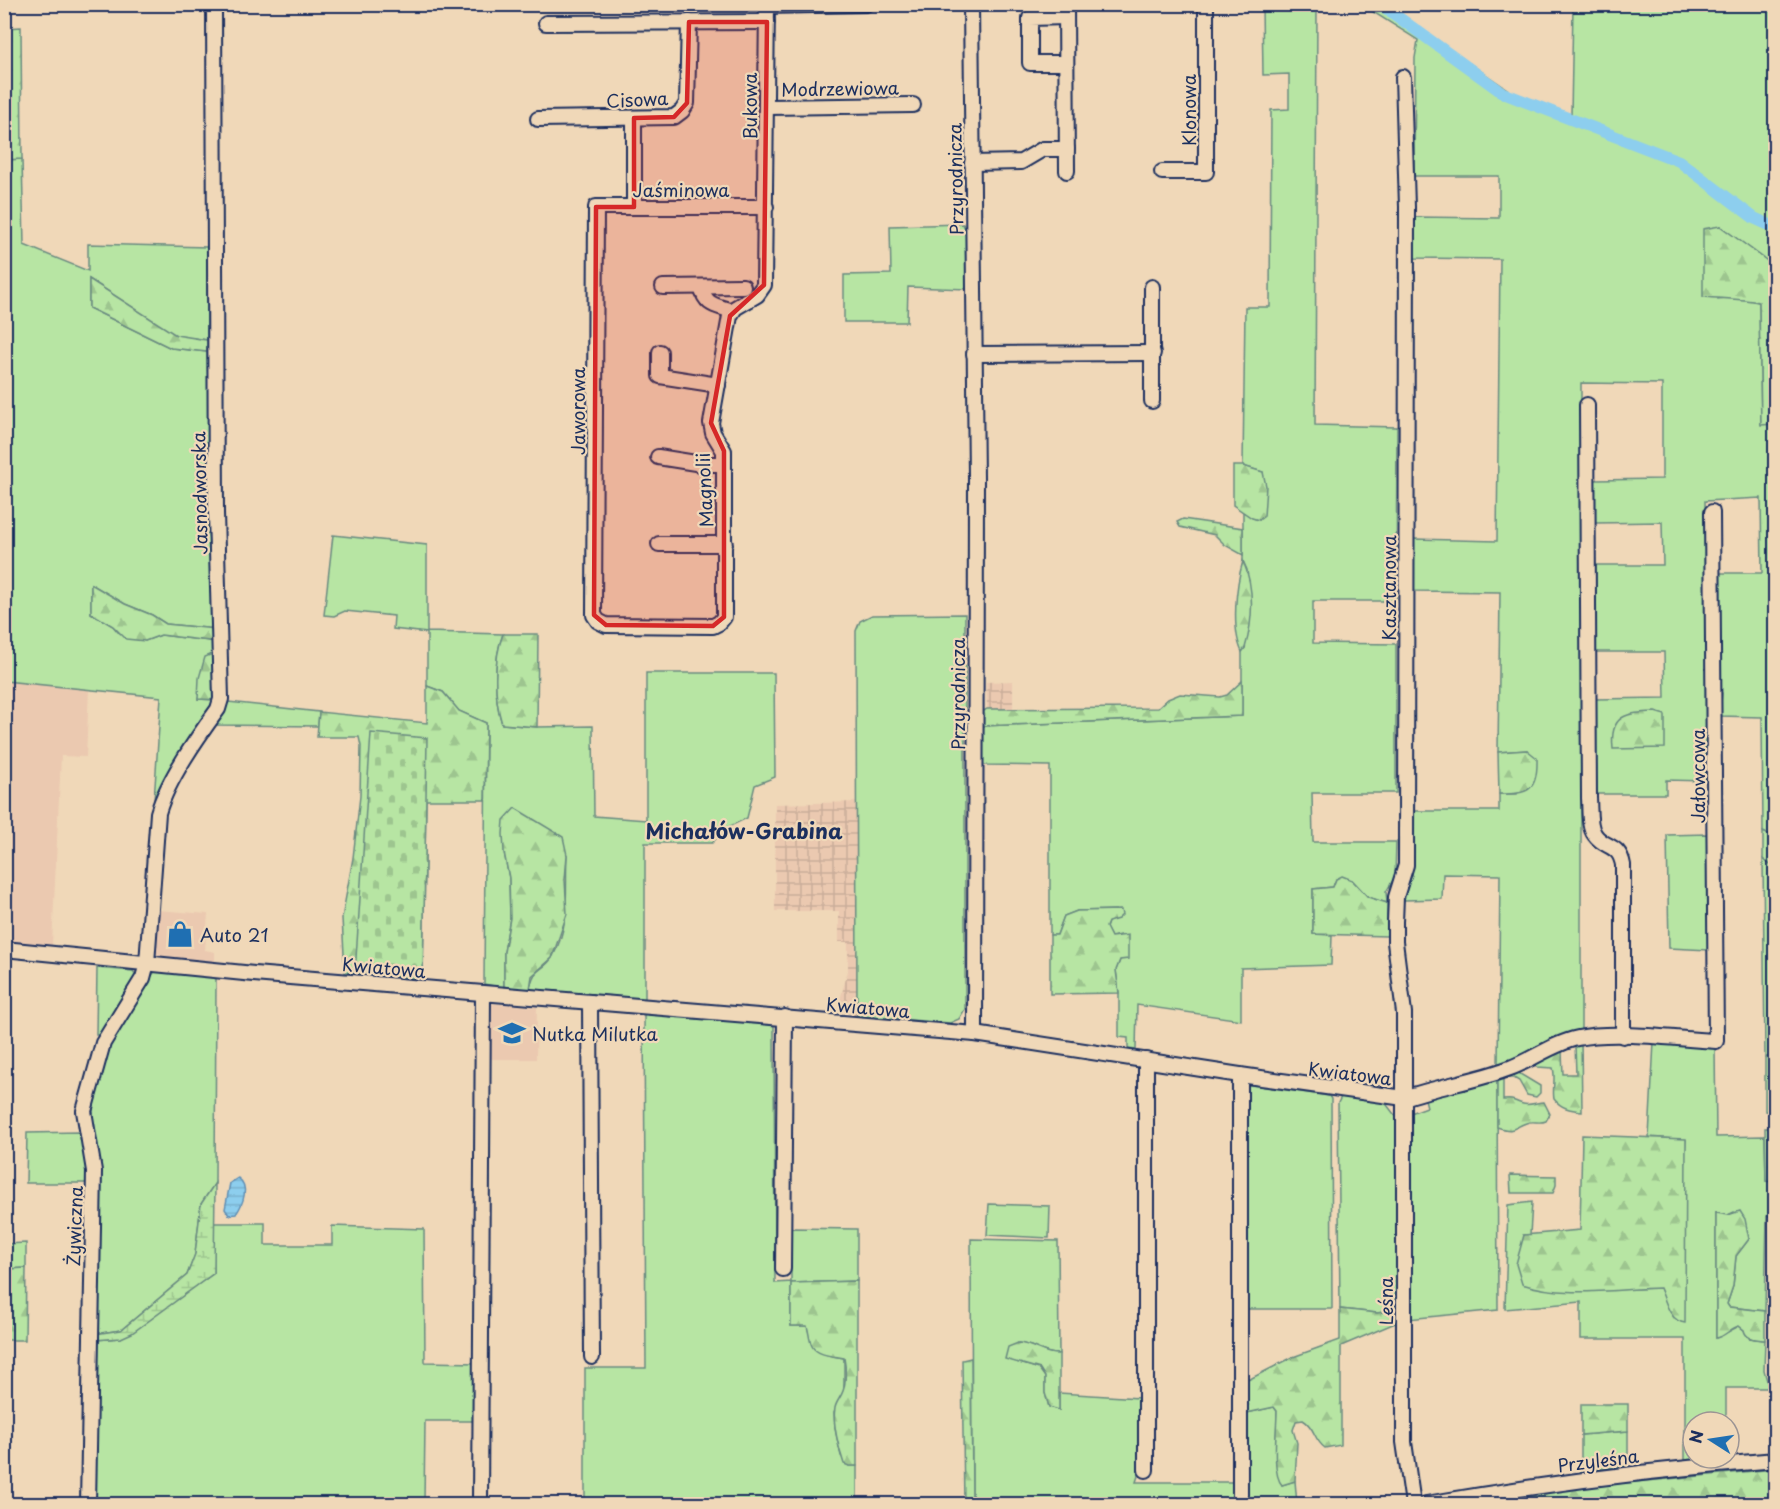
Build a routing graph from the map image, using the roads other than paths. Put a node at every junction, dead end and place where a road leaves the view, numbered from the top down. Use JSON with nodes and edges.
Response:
{"nodes":[{"id":1,"x":214,"y":4,"type":"edge"},
{"id":2,"x":866,"y":4,"type":"edge"},
{"id":3,"x":971,"y":4,"type":"edge"},
{"id":4,"x":1206,"y":4,"type":"edge"},
{"id":5,"x":767,"y":5,"type":"edge"},
{"id":6,"x":1066,"y":11,"type":"edge"},
{"id":7,"x":688,"y":22,"type":"junction"},
{"id":8,"x":767,"y":22,"type":"junction"},
{"id":9,"x":546,"y":24,"type":"dead end"},
{"id":10,"x":1066,"y":63,"type":"junction"},
{"id":11,"x":1403,"y":76,"type":"dead end"},
{"id":12,"x":913,"y":105,"type":"dead end"},
{"id":13,"x":767,"y":107,"type":"junction"},
{"id":14,"x":634,"y":118,"type":"junction"},
{"id":15,"x":538,"y":119,"type":"dead end"},
{"id":16,"x":1066,"y":149,"type":"junction"},
{"id":17,"x":972,"y":163,"type":"junction"},
{"id":18,"x":1067,"y":171,"type":"dead end"},
{"id":19,"x":1162,"y":172,"type":"dead end"},
{"id":20,"x":596,"y":207,"type":"joint"},
{"id":21,"x":633,"y":207,"type":"junction"},
{"id":22,"x":765,"y":207,"type":"junction"},
{"id":23,"x":743,"y":286,"type":"dead end"},
{"id":24,"x":663,"y":287,"type":"dead end"},
{"id":25,"x":701,"y":287,"type":"junction"},
{"id":26,"x":1152,"y":287,"type":"dead end"},
{"id":27,"x":732,"y":311,"type":"junction"},
{"id":28,"x":660,"y":352,"type":"dead end"},
{"id":29,"x":1153,"y":353,"type":"junction"},
{"id":30,"x":974,"y":354,"type":"junction"},
{"id":31,"x":718,"y":385,"type":"junction"},
{"id":32,"x":1152,"y":401,"type":"dead end"},
{"id":33,"x":1587,"y":405,"type":"dead end"},
{"id":34,"x":658,"y":457,"type":"dead end"},
{"id":35,"x":724,"y":464,"type":"junction"},
{"id":36,"x":1712,"y":512,"type":"dead end"},
{"id":37,"x":659,"y":544,"type":"dead end"},
{"id":38,"x":725,"y":544,"type":"junction"},
{"id":39,"x":594,"y":615,"type":"joint"},
{"id":40,"x":4,"y":949,"type":"edge"},
{"id":41,"x":147,"y":963,"type":"junction"},
{"id":42,"x":483,"y":994,"type":"junction"},
{"id":43,"x":590,"y":1002,"type":"junction"},
{"id":44,"x":785,"y":1017,"type":"junction"},
{"id":45,"x":975,"y":1034,"type":"junction"},
{"id":46,"x":1623,"y":1036,"type":"junction"},
{"id":47,"x":1716,"y":1041,"type":"joint"},
{"id":48,"x":1146,"y":1060,"type":"junction"},
{"id":49,"x":1240,"y":1075,"type":"junction"},
{"id":50,"x":1404,"y":1098,"type":"junction"},
{"id":51,"x":783,"y":1269,"type":"dead end"},
{"id":52,"x":592,"y":1357,"type":"dead end"},
{"id":53,"x":1776,"y":1460,"type":"edge"},
{"id":54,"x":1146,"y":1470,"type":"dead end"},
{"id":55,"x":88,"y":1504,"type":"edge"},
{"id":56,"x":480,"y":1504,"type":"edge"},
{"id":57,"x":1240,"y":1504,"type":"edge"},
{"id":58,"x":1413,"y":1504,"type":"edge"},
{"id":59,"x":1426,"y":1504,"type":"edge"}],
"edges":[{"from":1,"to":41,"type":"street","name":"Jasnodworska"},
{"from":2,"to":5,"type":"street"},
{"from":3,"to":17,"type":"street","name":"Przyrodnicza"},
{"from":4,"to":19,"type":"street","name":"Klonowa"},
{"from":5,"to":8,"type":"street","name":"Bukowa"},
{"from":6,"to":10,"type":"street"},
{"from":6,"to":10,"type":"street"},
{"from":7,"to":8,"type":"street"},
{"from":7,"to":9,"type":"street"},
{"from":7,"to":14,"type":"street","name":"Cisowa"},
{"from":8,"to":13,"type":"street","name":"Bukowa"},
{"from":10,"to":16,"type":"street"},
{"from":11,"to":50,"type":"street","name":"Kasztanowa"},
{"from":12,"to":13,"type":"street","name":"Modrzewiowa"},
{"from":13,"to":22,"type":"street","name":"Bukowa"},
{"from":14,"to":15,"type":"street","name":"Cisowa"},
{"from":14,"to":21,"type":"street"},
{"from":16,"to":17,"type":"street"},
{"from":16,"to":18,"type":"street"},
{"from":17,"to":30,"type":"street","name":"Przyrodnicza"},
{"from":20,"to":21,"type":"street","name":"Jaśminowa"},
{"from":20,"to":39,"type":"street","name":"Jaworowa"},
{"from":21,"to":22,"type":"street","name":"Jaśminowa"},
{"from":22,"to":27,"type":"street"},
{"from":23,"to":25,"type":"street"},
{"from":24,"to":25,"type":"street"},
{"from":25,"to":27,"type":"street"},
{"from":26,"to":29,"type":"street"},
{"from":27,"to":31,"type":"street","name":"Magnolii"},
{"from":28,"to":31,"type":"street"},
{"from":29,"to":30,"type":"street"},
{"from":29,"to":32,"type":"street"},
{"from":30,"to":45,"type":"street","name":"Przyrodnicza"},
{"from":31,"to":35,"type":"street","name":"Magnolii"},
{"from":33,"to":46,"type":"street"},
{"from":34,"to":35,"type":"street"},
{"from":35,"to":38,"type":"street","name":"Magnolii"},
{"from":36,"to":47,"type":"street","name":"Jałowcowa"},
{"from":37,"to":38,"type":"street"},
{"from":38,"to":39,"type":"street","name":"Magnolii"},
{"from":40,"to":41,"type":"street","name":"Kwiatowa"},
{"from":41,"to":42,"type":"street","name":"Kwiatowa"},
{"from":41,"to":55,"type":"street","name":"Żywiczna"},
{"from":42,"to":43,"type":"street","name":"Kwiatowa"},
{"from":42,"to":56,"type":"street"},
{"from":43,"to":44,"type":"street","name":"Kwiatowa"},
{"from":43,"to":52,"type":"street"},
{"from":44,"to":45,"type":"street","name":"Kwiatowa"},
{"from":44,"to":51,"type":"street"},
{"from":45,"to":48,"type":"street","name":"Kwiatowa"},
{"from":46,"to":47,"type":"street","name":"Kwiatowa"},
{"from":46,"to":50,"type":"street","name":"Kwiatowa"},
{"from":48,"to":49,"type":"street","name":"Kwiatowa"},
{"from":48,"to":54,"type":"street"},
{"from":49,"to":50,"type":"street","name":"Kwiatowa"},
{"from":49,"to":57,"type":"street"},
{"from":50,"to":58,"type":"street","name":"Leśna"},
{"from":53,"to":59,"type":"street","name":"Przyleśna"}]}
